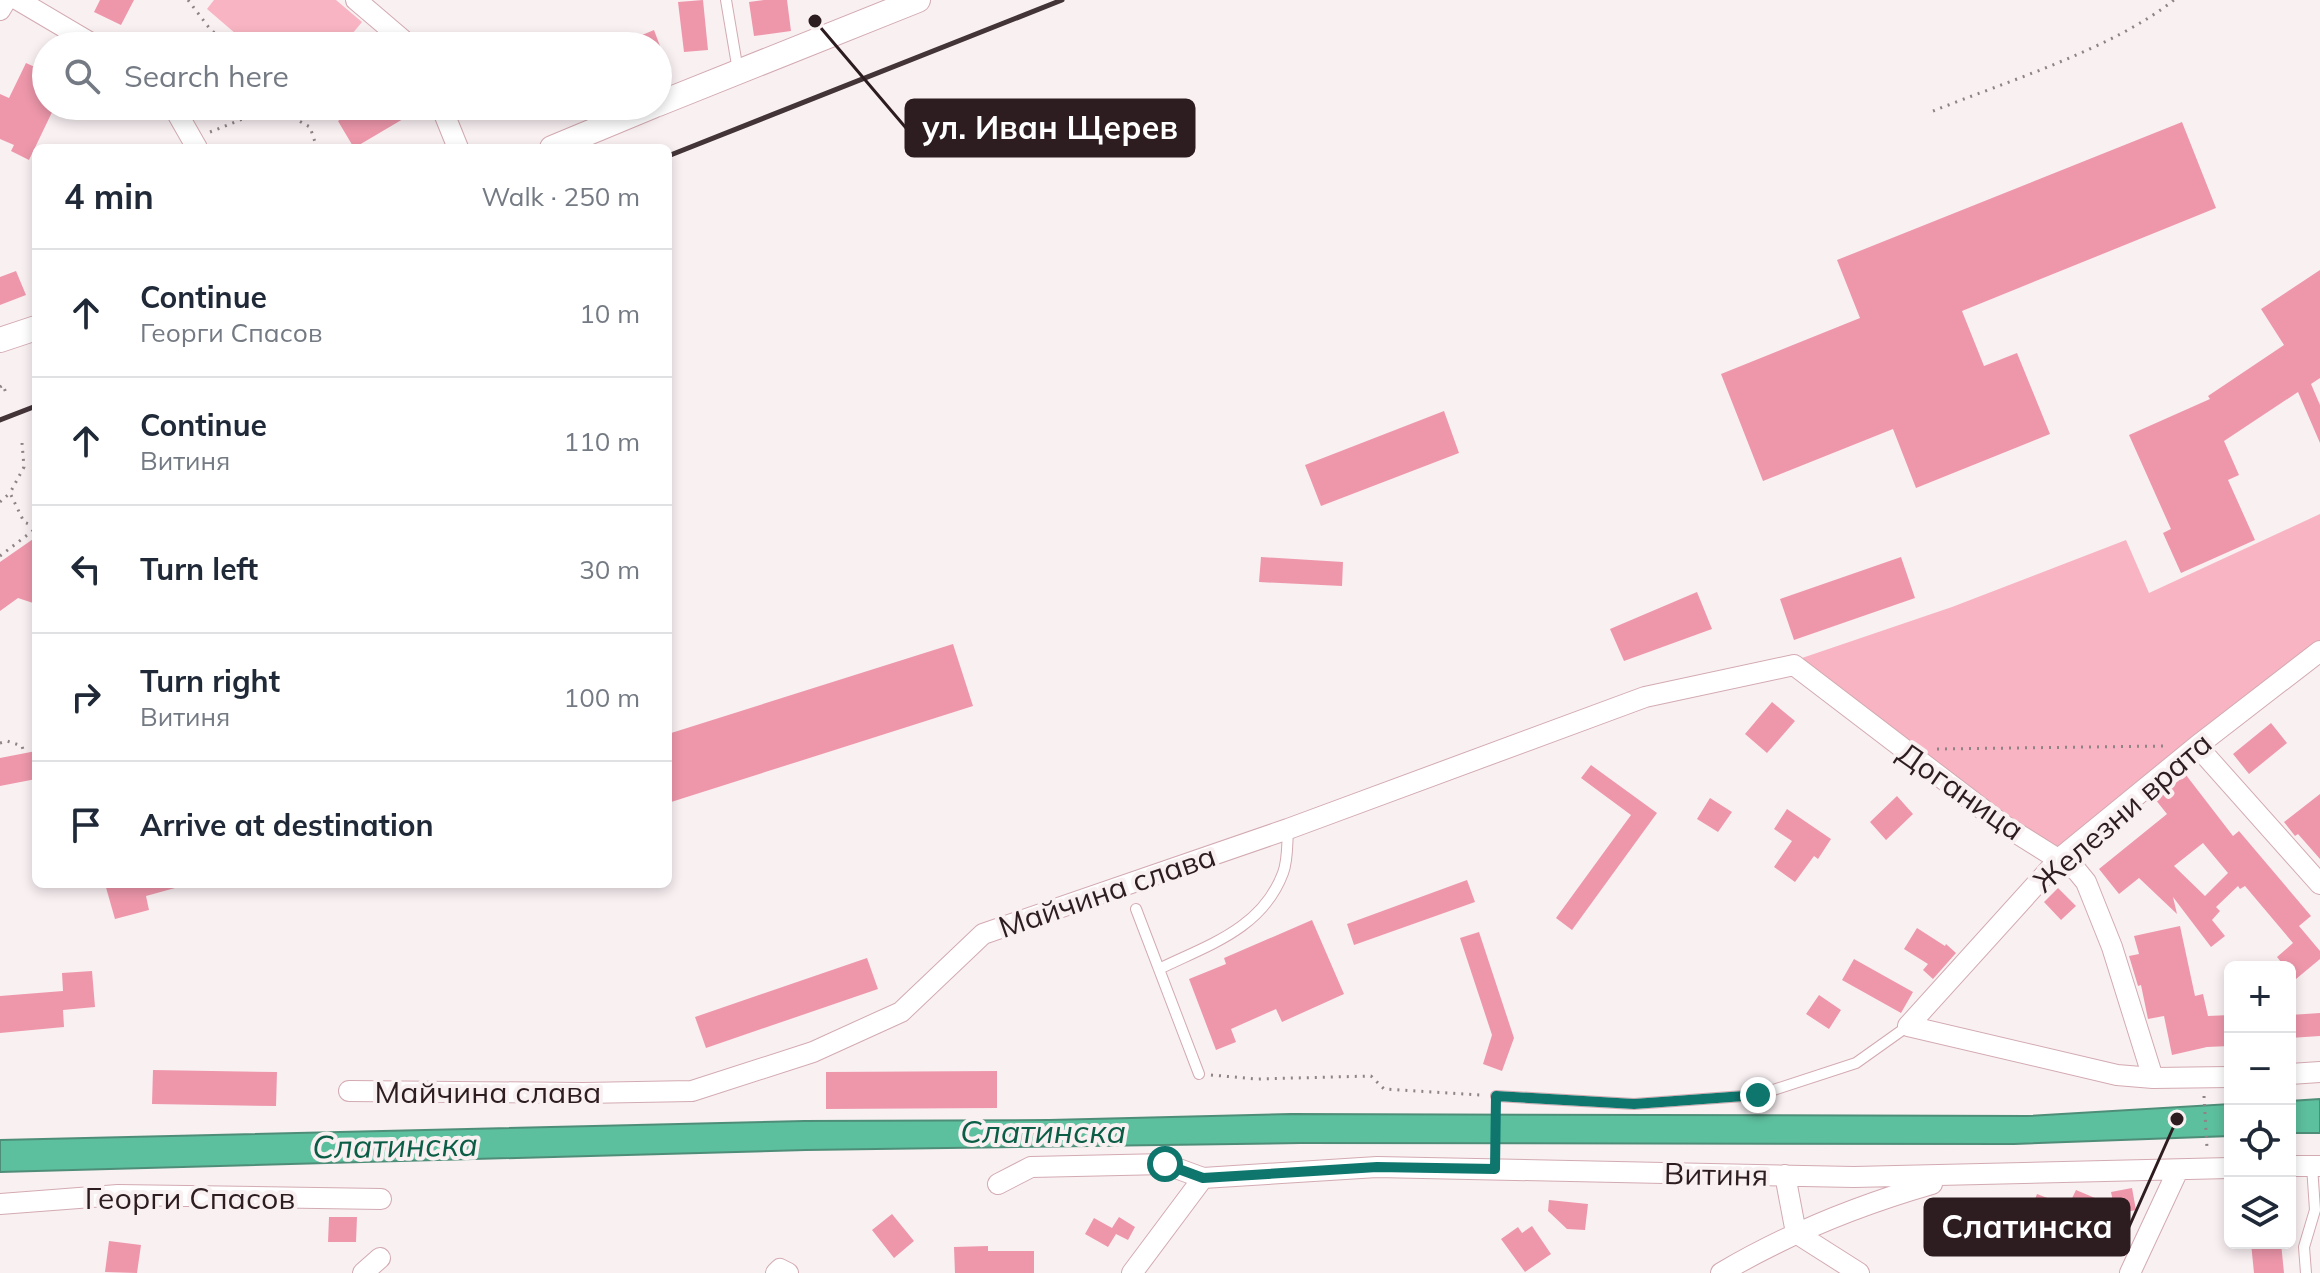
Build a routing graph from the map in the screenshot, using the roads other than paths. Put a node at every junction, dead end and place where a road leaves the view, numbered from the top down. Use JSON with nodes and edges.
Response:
{"nodes":[{"id":1,"x":6,"y":0,"type":"edge"},
{"id":2,"x":18,"y":0,"type":"edge"},
{"id":3,"x":356,"y":0,"type":"edge"},
{"id":4,"x":726,"y":0,"type":"edge"},
{"id":5,"x":917,"y":0,"type":"edge"},
{"id":6,"x":0,"y":10,"type":"edge"},
{"id":7,"x":72,"y":32,"type":"edge"},
{"id":8,"x":394,"y":32,"type":"edge"},
{"id":9,"x":738,"y":71,"type":"junction"},
{"id":10,"x":672,"y":98,"type":"edge"},
{"id":11,"x":181,"y":120,"type":"edge"},
{"id":12,"x":447,"y":120,"type":"edge"},
{"id":13,"x":620,"y":120,"type":"edge"},
{"id":14,"x":195,"y":144,"type":"edge"},
{"id":15,"x":456,"y":144,"type":"edge"},
{"id":16,"x":562,"y":144,"type":"edge"},
{"id":17,"x":32,"y":329,"type":"edge"},
{"id":18,"x":0,"y":340,"type":"edge"},
{"id":19,"x":2320,"y":651,"type":"edge"},
{"id":20,"x":1645,"y":697,"type":"joint"},
{"id":21,"x":2197,"y":746,"type":"junction"},
{"id":22,"x":1288,"y":829,"type":"junction"},
{"id":23,"x":2060,"y":858,"type":"junction"},
{"id":24,"x":2320,"y":884,"type":"edge"},
{"id":25,"x":1136,"y":909,"type":"dead end"},
{"id":26,"x":1159,"y":969,"type":"junction"},
{"id":27,"x":1908,"y":1026,"type":"junction"},
{"id":28,"x":2320,"y":1072,"type":"edge"},
{"id":29,"x":1199,"y":1074,"type":"road end"},
{"id":30,"x":2296,"y":1074,"type":"edge"},
{"id":31,"x":2224,"y":1077,"type":"edge"},
{"id":32,"x":2153,"y":1078,"type":"junction"},
{"id":33,"x":349,"y":1091,"type":"dead end"},
{"id":34,"x":1496,"y":1096,"type":"road end"},
{"id":35,"x":2316,"y":1166,"type":"edge"},
{"id":36,"x":2224,"y":1168,"type":"edge"},
{"id":37,"x":2178,"y":1170,"type":"junction"},
{"id":38,"x":1785,"y":1175,"type":"junction"},
{"id":39,"x":1959,"y":1176,"type":"junction"},
{"id":40,"x":1203,"y":1178,"type":"junction"},
{"id":41,"x":998,"y":1184,"type":"dead end"},
{"id":42,"x":381,"y":1199,"type":"dead end"},
{"id":43,"x":0,"y":1204,"type":"edge"},
{"id":44,"x":1796,"y":1233,"type":"junction"},
{"id":45,"x":380,"y":1258,"type":"dead end"},
{"id":46,"x":363,"y":1273,"type":"edge"},
{"id":47,"x":1132,"y":1273,"type":"edge"},
{"id":48,"x":1721,"y":1273,"type":"edge"},
{"id":49,"x":1859,"y":1273,"type":"edge"},
{"id":50,"x":2130,"y":1273,"type":"edge"},
{"id":51,"x":2306,"y":1273,"type":"edge"}],
"edges":[{"from":1,"to":6,"type":"street"},
{"from":2,"to":7,"type":"street"},
{"from":3,"to":8,"type":"street"},
{"from":4,"to":9,"type":"lane"},
{"from":5,"to":9,"type":"street"},
{"from":9,"to":10,"type":"street"},
{"from":11,"to":14,"type":"street"},
{"from":12,"to":15,"type":"street"},
{"from":13,"to":16,"type":"street"},
{"from":17,"to":18,"type":"street"},
{"from":19,"to":21,"type":"street","name":"Железни врата"},
{"from":20,"to":22,"type":"street","name":"Майчина слава"},
{"from":20,"to":23,"type":"street","name":"Доганица"},
{"from":21,"to":23,"type":"street","name":"Железни врата"},
{"from":21,"to":24,"type":"street"},
{"from":22,"to":26,"type":"lane"},
{"from":22,"to":33,"type":"street","name":"Майчина слава"},
{"from":23,"to":27,"type":"street","name":"Железни врата"},
{"from":23,"to":32,"type":"street","name":"Доганица"},
{"from":25,"to":26,"type":"lane"},
{"from":26,"to":29,"type":"lane"},
{"from":27,"to":32,"type":"street"},
{"from":27,"to":34,"type":"lane"},
{"from":28,"to":30,"type":"street"},
{"from":31,"to":32,"type":"street"},
{"from":35,"to":51,"type":"lane"},
{"from":36,"to":37,"type":"street","name":"Витиня"},
{"from":37,"to":39,"type":"street","name":"Витиня"},
{"from":37,"to":50,"type":"street"},
{"from":38,"to":39,"type":"street","name":"Витиня"},
{"from":38,"to":40,"type":"street","name":"Витиня"},
{"from":38,"to":44,"type":"street"},
{"from":39,"to":44,"type":"street"},
{"from":40,"to":41,"type":"street"},
{"from":40,"to":47,"type":"street"},
{"from":42,"to":43,"type":"street","name":"Георги Спасов"},
{"from":44,"to":48,"type":"street"},
{"from":44,"to":49,"type":"street"},
{"from":45,"to":46,"type":"street"}]}
